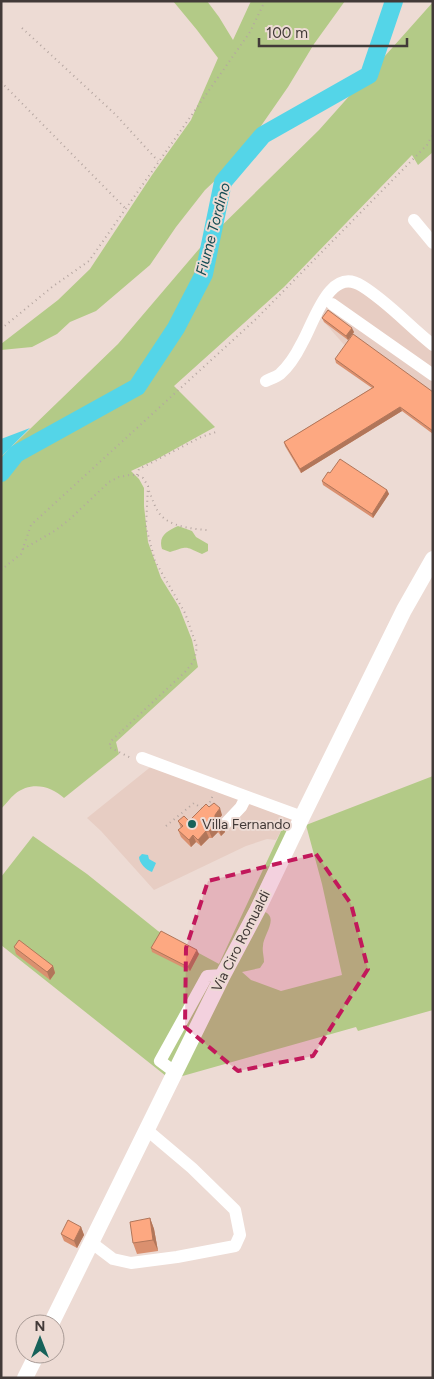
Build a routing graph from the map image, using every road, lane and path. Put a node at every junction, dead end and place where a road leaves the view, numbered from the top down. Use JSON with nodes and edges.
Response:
{"nodes":[{"id":1,"x":265,"y":1,"type":"edge"},
{"id":2,"x":22,"y":28,"type":"dead end"},
{"id":3,"x":1,"y":82,"type":"edge"},
{"id":4,"x":433,"y":134,"type":"edge"},
{"id":5,"x":158,"y":161,"type":"junction"},
{"id":6,"x":125,"y":208,"type":"junction"},
{"id":7,"x":414,"y":220,"type":"dead end"},
{"id":8,"x":433,"y":243,"type":"edge"},
{"id":9,"x":332,"y":304,"type":"dead end"},
{"id":10,"x":1,"y":328,"type":"edge"},
{"id":11,"x":433,"y":345,"type":"edge"},
{"id":12,"x":433,"y":375,"type":"edge"},
{"id":13,"x":266,"y":381,"type":"dead end"},
{"id":14,"x":216,"y":432,"type":"dead end"},
{"id":15,"x":136,"y":475,"type":"junction"},
{"id":16,"x":148,"y":489,"type":"junction"},
{"id":17,"x":207,"y":530,"type":"dead end"},
{"id":18,"x":23,"y":549,"type":"junction"},
{"id":19,"x":433,"y":559,"type":"edge"},
{"id":20,"x":1,"y":570,"type":"edge"},
{"id":21,"x":142,"y":758,"type":"joint"},
{"id":22,"x":216,"y":786,"type":"junction"},
{"id":23,"x":246,"y":797,"type":"junction"},
{"id":24,"x":302,"y":816,"type":"junction"},
{"id":25,"x":225,"y":824,"type":"edge"},
{"id":26,"x":166,"y":826,"type":"dead end"},
{"id":27,"x":147,"y":1130,"type":"junction"},
{"id":28,"x":92,"y":1243,"type":"junction"},
{"id":29,"x":56,"y":1314,"type":"edge"},
{"id":30,"x":31,"y":1364,"type":"edge"},
{"id":31,"x":25,"y":1378,"type":"edge"}],
"edges":[{"from":1,"to":5,"type":"path"},
{"from":2,"to":5,"type":"path"},
{"from":3,"to":6,"type":"path"},
{"from":4,"to":18,"type":"path"},
{"from":5,"to":6,"type":"path"},
{"from":6,"to":10,"type":"path"},
{"from":7,"to":8,"type":"lane"},
{"from":9,"to":12,"type":"lane"},
{"from":11,"to":13,"type":"lane"},
{"from":14,"to":15,"type":"path"},
{"from":15,"to":16,"type":"path"},
{"from":15,"to":18,"type":"path"},
{"from":16,"to":17,"type":"path"},
{"from":16,"to":21,"type":"path"},
{"from":18,"to":20,"type":"path"},
{"from":19,"to":24,"type":"main road","name":"Via Ciro Romualdi"},
{"from":21,"to":22,"type":"lane"},
{"from":22,"to":23,"type":"lane"},
{"from":22,"to":26,"type":"path"},
{"from":23,"to":24,"type":"lane"},
{"from":23,"to":25,"type":"lane"},
{"from":24,"to":27,"type":"main road","name":"Via Ciro Romualdi"},
{"from":27,"to":28,"type":"main road","name":"Via Ciro Romualdi"},
{"from":27,"to":28,"type":"lane"},
{"from":28,"to":29,"type":"main road","name":"Via Ciro Romualdi"},
{"from":30,"to":31,"type":"main road"}]}
